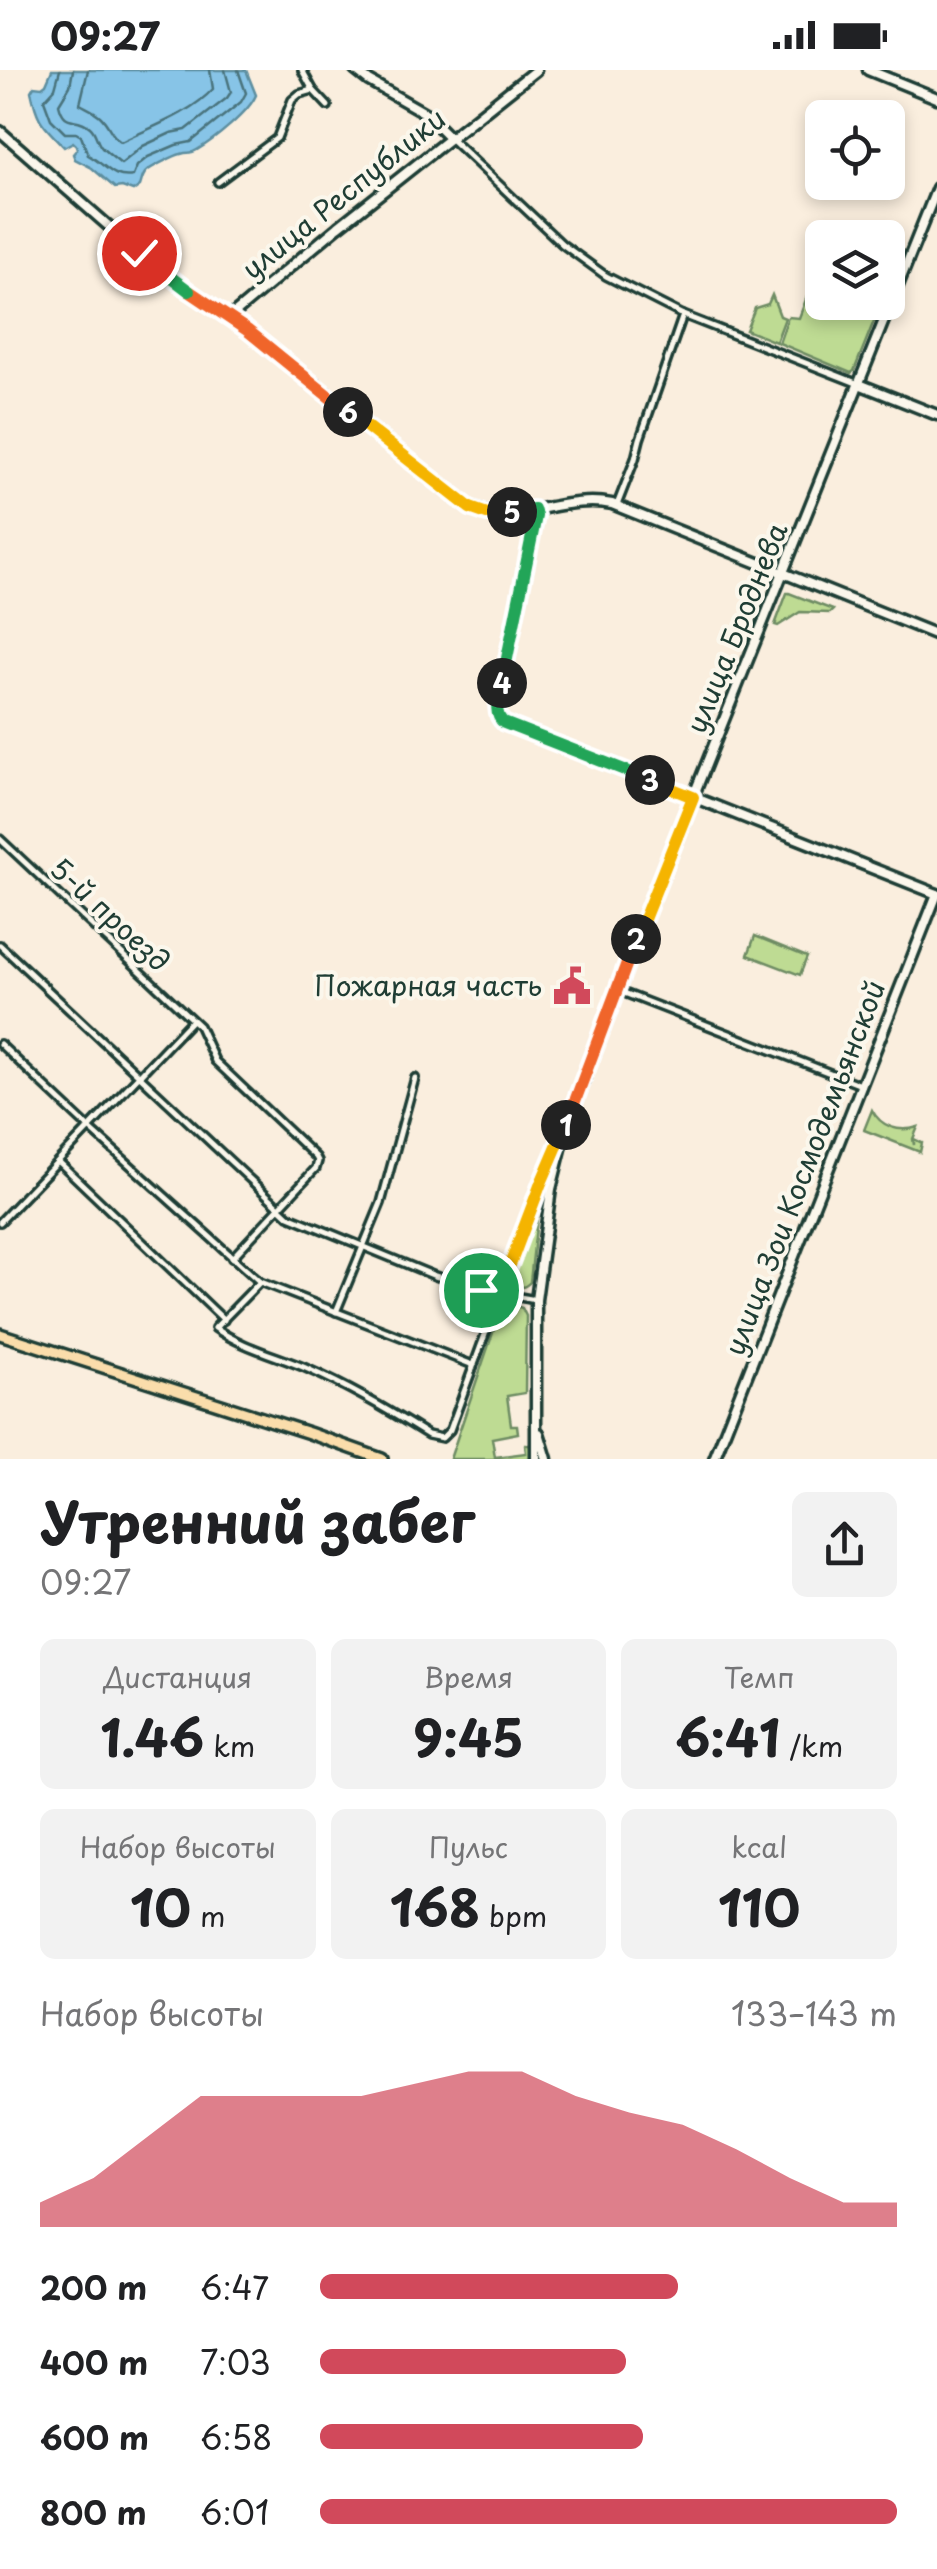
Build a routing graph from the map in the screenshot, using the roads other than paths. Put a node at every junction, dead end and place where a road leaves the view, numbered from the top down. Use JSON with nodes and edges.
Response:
{"nodes":[{"id":1,"x":302,"y":70,"type":"edge"},
{"id":2,"x":355,"y":70,"type":"edge"},
{"id":3,"x":536,"y":70,"type":"edge"},
{"id":4,"x":868,"y":70,"type":"edge"},
{"id":5,"x":313,"y":90,"type":"junction"},
{"id":6,"x":937,"y":98,"type":"edge"},
{"id":7,"x":328,"y":106,"type":"dead end"},
{"id":8,"x":0,"y":131,"type":"edge"},
{"id":9,"x":450,"y":138,"type":"junction"},
{"id":10,"x":218,"y":182,"type":"dead end"},
{"id":11,"x":937,"y":188,"type":"edge"},
{"id":12,"x":684,"y":315,"type":"junction"},
{"id":13,"x":229,"y":318,"type":"junction"},
{"id":14,"x":859,"y":384,"type":"junction"},
{"id":15,"x":937,"y":415,"type":"edge"},
{"id":16,"x":617,"y":506,"type":"junction"},
{"id":17,"x":534,"y":509,"type":"junction"},
{"id":18,"x":783,"y":573,"type":"junction"},
{"id":19,"x":937,"y":635,"type":"edge"},
{"id":20,"x":693,"y":797,"type":"junction"},
{"id":21,"x":0,"y":839,"type":"edge"},
{"id":22,"x":937,"y":894,"type":"edge"},
{"id":23,"x":0,"y":946,"type":"edge"},
{"id":24,"x":616,"y":990,"type":"junction"},
{"id":25,"x":192,"y":1020,"type":"junction"},
{"id":26,"x":0,"y":1044,"type":"edge"},
{"id":27,"x":138,"y":1076,"type":"junction"},
{"id":28,"x":414,"y":1078,"type":"dead end"},
{"id":29,"x":861,"y":1085,"type":"junction"},
{"id":30,"x":568,"y":1121,"type":"junction"},
{"id":31,"x":89,"y":1128,"type":"junction"},
{"id":32,"x":58,"y":1161,"type":"junction"},
{"id":33,"x":279,"y":1208,"type":"junction"},
{"id":34,"x":0,"y":1222,"type":"edge"},
{"id":35,"x":364,"y":1246,"type":"junction"},
{"id":36,"x":232,"y":1258,"type":"junction"},
{"id":37,"x":260,"y":1282,"type":"junction"},
{"id":38,"x":499,"y":1294,"type":"junction"},
{"id":39,"x":536,"y":1300,"type":"junction"},
{"id":40,"x":336,"y":1312,"type":"junction"},
{"id":41,"x":224,"y":1320,"type":"junction"},
{"id":42,"x":0,"y":1334,"type":"edge"},
{"id":43,"x":473,"y":1365,"type":"junction"},
{"id":44,"x":537,"y":1424,"type":"junction"},
{"id":45,"x":382,"y":1459,"type":"edge"},
{"id":46,"x":536,"y":1459,"type":"edge"},
{"id":47,"x":548,"y":1459,"type":"edge"},
{"id":48,"x":714,"y":1459,"type":"edge"}],
"edges":[{"from":1,"to":5,"type":"street"},
{"from":2,"to":9,"type":"main road"},
{"from":3,"to":9,"type":"main road","name":"улица Республики"},
{"from":4,"to":6,"type":"main road"},
{"from":5,"to":7,"type":"street"},
{"from":5,"to":10,"type":"street"},
{"from":8,"to":13,"type":"main road"},
{"from":9,"to":12,"type":"street"},
{"from":9,"to":13,"type":"main road","name":"улица Республики"},
{"from":11,"to":14,"type":"main road","name":"улица Броднева"},
{"from":12,"to":14,"type":"street"},
{"from":12,"to":16,"type":"street"},
{"from":13,"to":17,"type":"main road"},
{"from":14,"to":15,"type":"main road"},
{"from":14,"to":18,"type":"main road","name":"улица Броднева"},
{"from":16,"to":17,"type":"main road"},
{"from":16,"to":18,"type":"main road"},
{"from":17,"to":20,"type":"street"},
{"from":18,"to":19,"type":"main road"},
{"from":18,"to":20,"type":"main road","name":"улица Броднева"},
{"from":20,"to":22,"type":"main road"},
{"from":20,"to":24,"type":"main road","name":"улица Броднева"},
{"from":21,"to":25,"type":"street","name":"5-й проезд"},
{"from":22,"to":29,"type":"main road","name":"улица Зои Космодемьянской"},
{"from":23,"to":27,"type":"street"},
{"from":24,"to":29,"type":"street"},
{"from":24,"to":30,"type":"main road","name":"улица Броднева"},
{"from":25,"to":27,"type":"street"},
{"from":25,"to":33,"type":"street","name":"5-й проезд"},
{"from":26,"to":31,"type":"street"},
{"from":27,"to":31,"type":"street"},
{"from":27,"to":33,"type":"street"},
{"from":28,"to":35,"type":"street"},
{"from":29,"to":48,"type":"main road","name":"улица Зои Космодемьянской"},
{"from":30,"to":38,"type":"street"},
{"from":30,"to":39,"type":"main road","name":"улица Броднева"},
{"from":31,"to":32,"type":"street"},
{"from":31,"to":36,"type":"street"},
{"from":32,"to":34,"type":"street"},
{"from":32,"to":41,"type":"street"},
{"from":33,"to":35,"type":"street"},
{"from":33,"to":36,"type":"street"},
{"from":35,"to":38,"type":"street"},
{"from":35,"to":40,"type":"street"},
{"from":36,"to":37,"type":"street"},
{"from":37,"to":40,"type":"street"},
{"from":37,"to":41,"type":"street"},
{"from":38,"to":39,"type":"street"},
{"from":38,"to":43,"type":"street"},
{"from":39,"to":44,"type":"main road","name":"улица Броднева"},
{"from":40,"to":43,"type":"street"},
{"from":41,"to":43,"type":"street"},
{"from":42,"to":45,"type":"main road"},
{"from":44,"to":46,"type":"main road"},
{"from":44,"to":47,"type":"main road"}]}
